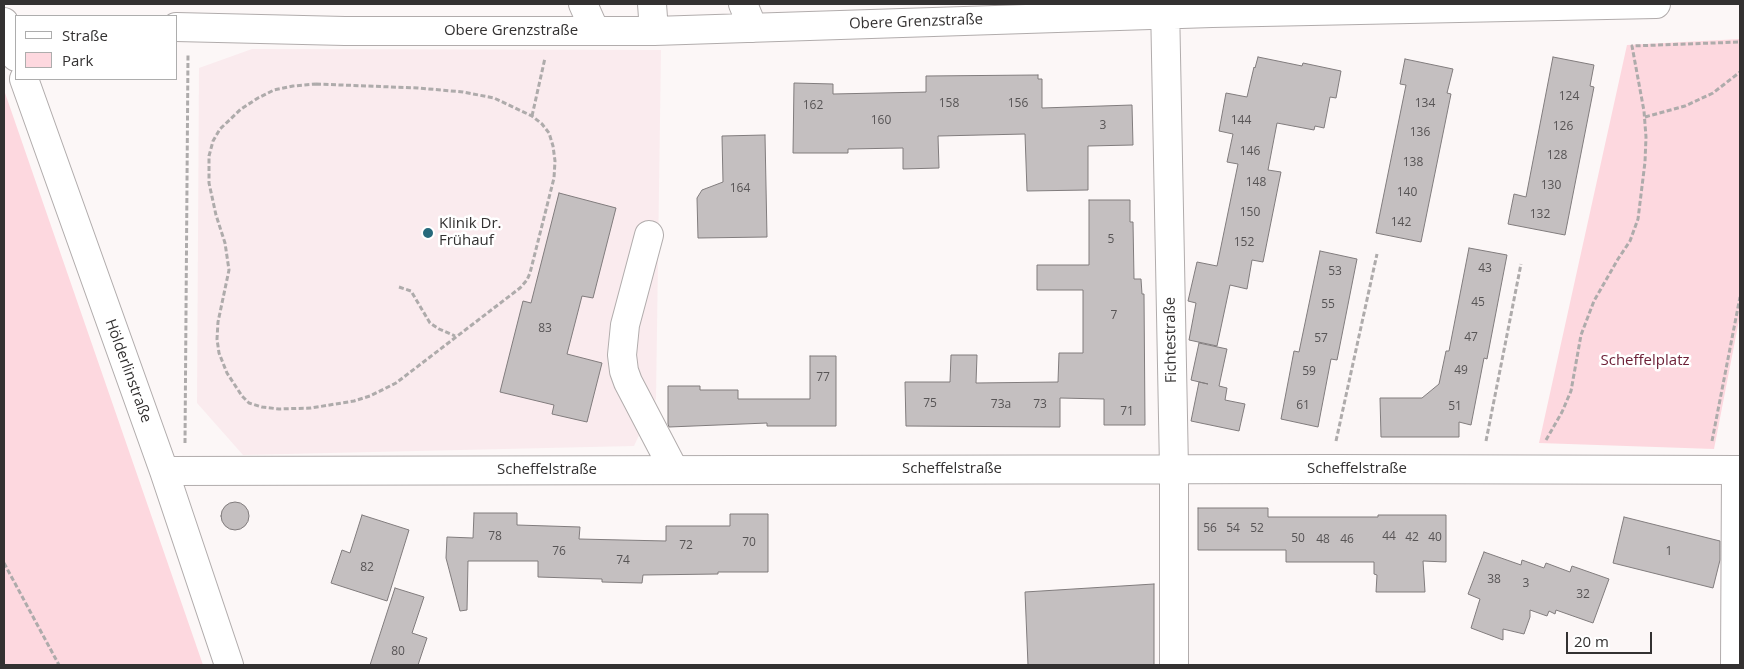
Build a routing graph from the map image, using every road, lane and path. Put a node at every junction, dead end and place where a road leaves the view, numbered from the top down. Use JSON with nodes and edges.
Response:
{"nodes":[{"id":1,"x":583,"y":4,"type":"edge"},
{"id":2,"x":652,"y":4,"type":"edge"},
{"id":3,"x":1656,"y":4,"type":"edge"},
{"id":4,"x":1165,"y":9,"type":"edge"},
{"id":5,"x":847,"y":14,"type":"edge"},
{"id":6,"x":748,"y":16,"type":"edge"},
{"id":7,"x":4,"y":21,"type":"edge"},
{"id":8,"x":182,"y":28,"type":"edge"},
{"id":9,"x":551,"y":31,"type":"junction"},
{"id":10,"x":595,"y":31,"type":"junction"},
{"id":11,"x":654,"y":31,"type":"junction"},
{"id":12,"x":1740,"y":42,"type":"edge"},
{"id":13,"x":15,"y":54,"type":"edge"},
{"id":14,"x":1740,"y":72,"type":"edge"},
{"id":15,"x":24,"y":80,"type":"edge"},
{"id":16,"x":532,"y":116,"type":"junction"},
{"id":17,"x":1645,"y":117,"type":"junction"},
{"id":18,"x":649,"y":235,"type":"dead end"},
{"id":19,"x":1377,"y":254,"type":"dead end"},
{"id":20,"x":1521,"y":264,"type":"dead end"},
{"id":21,"x":399,"y":287,"type":"dead end"},
{"id":22,"x":1740,"y":297,"type":"edge"},
{"id":23,"x":455,"y":336,"type":"junction"},
{"id":24,"x":1480,"y":468,"type":"junction"},
{"id":25,"x":1174,"y":469,"type":"junction"},
{"id":26,"x":1330,"y":469,"type":"junction"},
{"id":27,"x":1529,"y":469,"type":"junction"},
{"id":28,"x":1706,"y":469,"type":"junction"},
{"id":29,"x":674,"y":470,"type":"junction"},
{"id":30,"x":1738,"y":470,"type":"edge"},
{"id":31,"x":174,"y":471,"type":"junction"},
{"id":32,"x":4,"y":564,"type":"edge"},
{"id":33,"x":59,"y":665,"type":"edge"},
{"id":34,"x":229,"y":665,"type":"edge"},
{"id":35,"x":1174,"y":665,"type":"edge"},
{"id":36,"x":1735,"y":665,"type":"edge"}],
"edges":[{"from":1,"to":10,"type":"street"},
{"from":2,"to":11,"type":"street"},
{"from":3,"to":4,"type":"street","name":"Obere Grenzstraße"},
{"from":4,"to":5,"type":"street","name":"Obere Grenzstraße"},
{"from":4,"to":25,"type":"street","name":"Fichtestraße"},
{"from":5,"to":6,"type":"street","name":"Obere Grenzstraße"},
{"from":6,"to":11,"type":"street","name":"Obere Grenzstraße"},
{"from":7,"to":13,"type":"street"},
{"from":8,"to":9,"type":"street","name":"Obere Grenzstraße"},
{"from":8,"to":31,"type":"path"},
{"from":9,"to":10,"type":"street","name":"Obere Grenzstraße"},
{"from":9,"to":16,"type":"path"},
{"from":10,"to":11,"type":"street","name":"Obere Grenzstraße"},
{"from":12,"to":17,"type":"path"},
{"from":14,"to":17,"type":"path"},
{"from":15,"to":31,"type":"street","name":"Hölderlinstraße"},
{"from":16,"to":23,"type":"path"},
{"from":16,"to":23,"type":"path"},
{"from":17,"to":27,"type":"path"},
{"from":18,"to":29,"type":"street"},
{"from":19,"to":26,"type":"path"},
{"from":20,"to":24,"type":"path"},
{"from":21,"to":23,"type":"path"},
{"from":22,"to":28,"type":"path"},
{"from":24,"to":26,"type":"street","name":"Scheffelstraße"},
{"from":24,"to":27,"type":"street","name":"Scheffelstraße"},
{"from":25,"to":26,"type":"street","name":"Scheffelstraße"},
{"from":25,"to":29,"type":"street","name":"Scheffelstraße"},
{"from":25,"to":35,"type":"street","name":"Fichtestraße"},
{"from":27,"to":28,"type":"street","name":"Scheffelstraße"},
{"from":28,"to":30,"type":"street","name":"Scheffelstraße"},
{"from":29,"to":31,"type":"street","name":"Scheffelstraße"},
{"from":30,"to":36,"type":"street"},
{"from":31,"to":34,"type":"street","name":"Hölderlinstraße"},
{"from":32,"to":33,"type":"path"}]}
